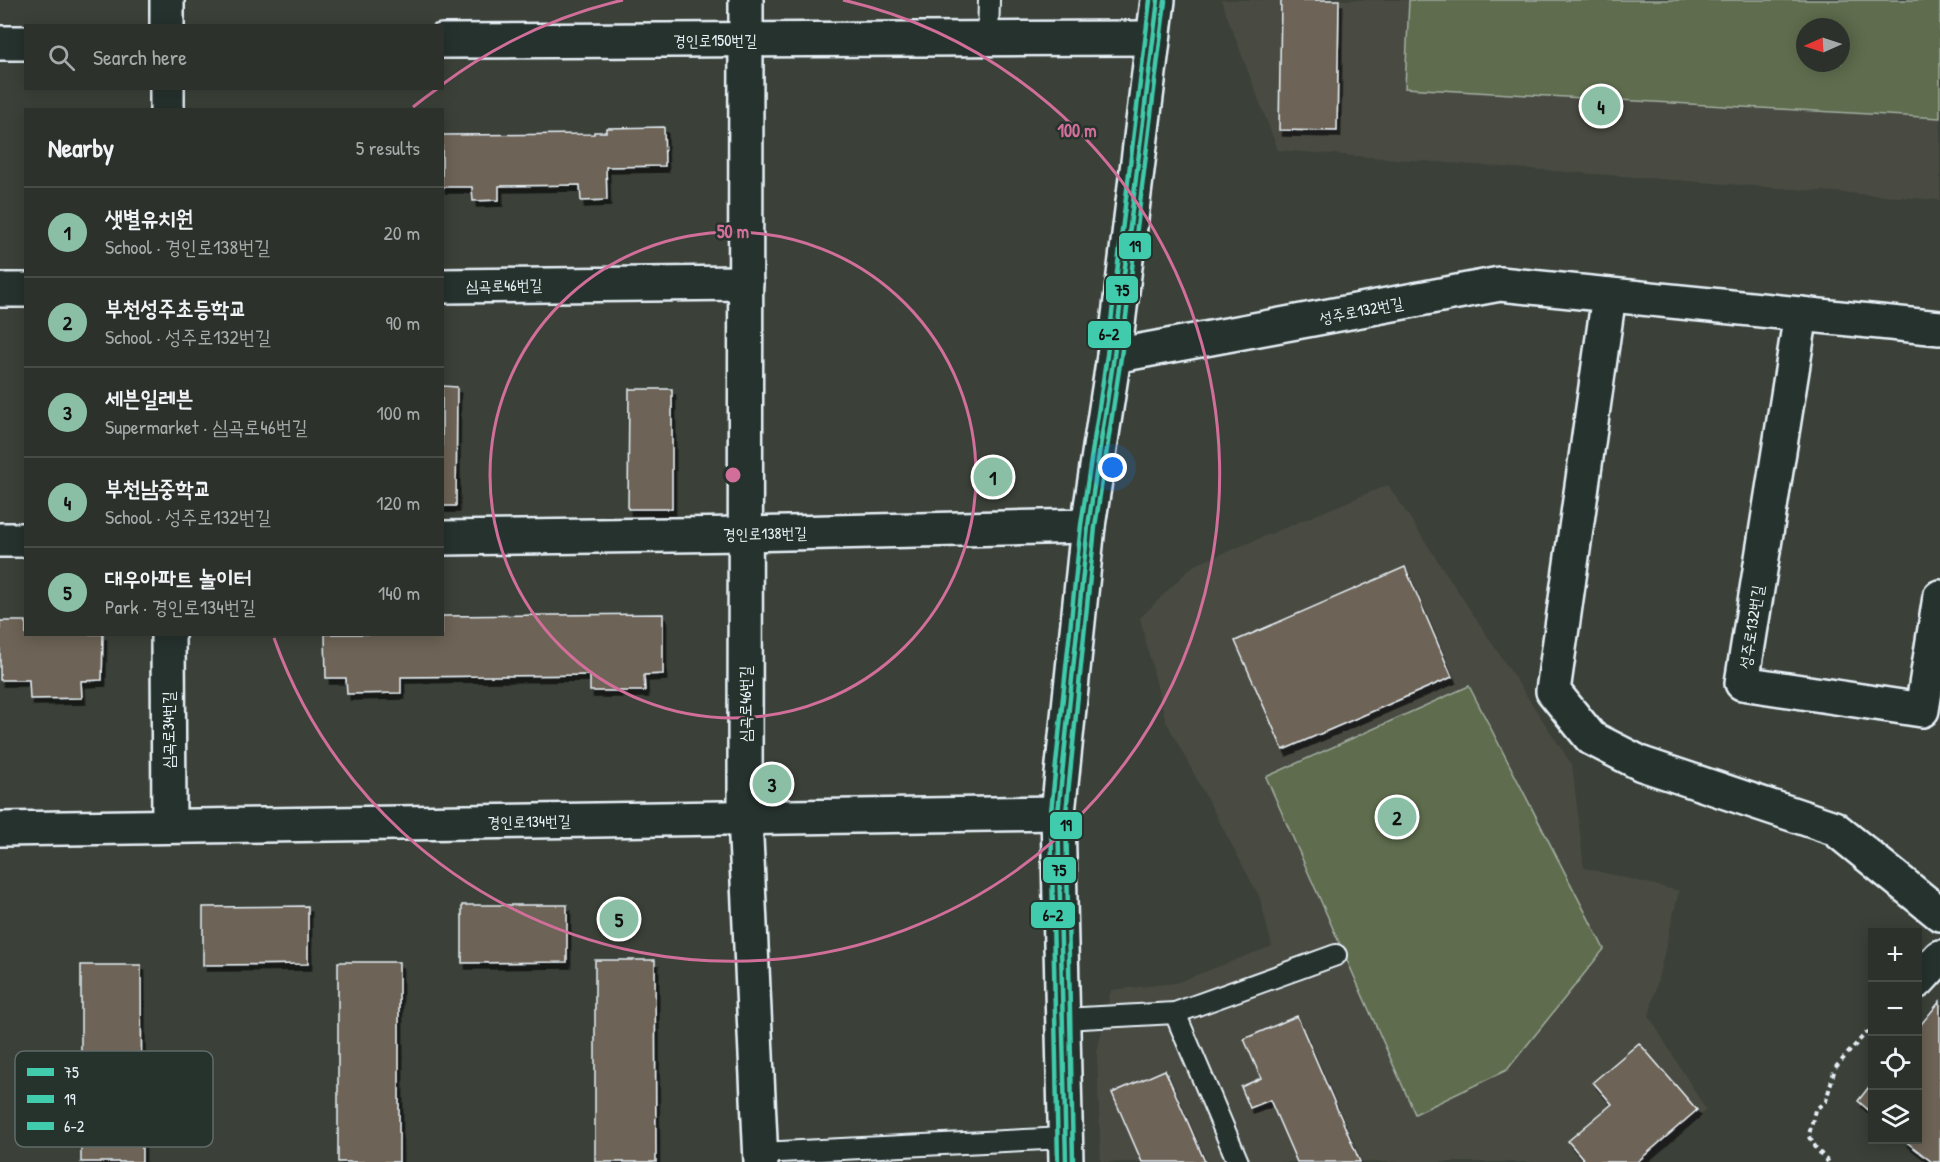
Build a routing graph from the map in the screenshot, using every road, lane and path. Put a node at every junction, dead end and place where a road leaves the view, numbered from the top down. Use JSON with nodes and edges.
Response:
{"nodes":[{"id":1,"x":167,"y":0,"type":"edge"},
{"id":2,"x":746,"y":0,"type":"edge"},
{"id":3,"x":989,"y":0,"type":"edge"},
{"id":4,"x":1158,"y":0,"type":"edge"},
{"id":5,"x":167,"y":24,"type":"edge"},
{"id":6,"x":1153,"y":38,"type":"junction"},
{"id":7,"x":988,"y":39,"type":"junction"},
{"id":8,"x":746,"y":40,"type":"junction"},
{"id":9,"x":444,"y":41,"type":"edge"},
{"id":10,"x":0,"y":43,"type":"edge"},
{"id":11,"x":24,"y":43,"type":"edge"},
{"id":12,"x":167,"y":90,"type":"edge"},
{"id":13,"x":167,"y":108,"type":"edge"},
{"id":14,"x":746,"y":283,"type":"junction"},
{"id":15,"x":444,"y":286,"type":"edge"},
{"id":16,"x":0,"y":290,"type":"edge"},
{"id":17,"x":24,"y":290,"type":"edge"},
{"id":18,"x":1609,"y":295,"type":"junction"},
{"id":19,"x":1801,"y":314,"type":"junction"},
{"id":20,"x":1940,"y":328,"type":"edge"},
{"id":21,"x":1114,"y":356,"type":"junction"},
{"id":22,"x":1088,"y":526,"type":"junction"},
{"id":23,"x":746,"y":534,"type":"junction"},
{"id":24,"x":444,"y":538,"type":"edge"},
{"id":25,"x":0,"y":540,"type":"edge"},
{"id":26,"x":24,"y":540,"type":"edge"},
{"id":27,"x":1940,"y":597,"type":"edge"},
{"id":28,"x":168,"y":636,"type":"edge"},
{"id":29,"x":1058,"y":813,"type":"junction"},
{"id":30,"x":745,"y":817,"type":"junction"},
{"id":31,"x":169,"y":826,"type":"junction"},
{"id":32,"x":0,"y":829,"type":"edge"},
{"id":33,"x":1940,"y":914,"type":"edge"},
{"id":34,"x":1336,"y":955,"type":"dead end"},
{"id":35,"x":1940,"y":957,"type":"edge"},
{"id":36,"x":1922,"y":976,"type":"edge"},
{"id":37,"x":1175,"y":1013,"type":"junction"},
{"id":38,"x":1063,"y":1019,"type":"junction"},
{"id":39,"x":1868,"y":1032,"type":"edge"},
{"id":40,"x":1066,"y":1150,"type":"edge"},
{"id":41,"x":760,"y":1158,"type":"edge"},
{"id":42,"x":1238,"y":1162,"type":"edge"},
{"id":43,"x":1828,"y":1162,"type":"edge"}],
"edges":[{"from":1,"to":5,"type":"street"},
{"from":2,"to":8,"type":"street","name":"심곡로46번길"},
{"from":3,"to":7,"type":"lane"},
{"from":4,"to":6,"type":"street"},
{"from":6,"to":7,"type":"street","name":"경인로150번길"},
{"from":6,"to":21,"type":"street"},
{"from":7,"to":8,"type":"street","name":"경인로150번길"},
{"from":8,"to":9,"type":"street","name":"경인로150번길"},
{"from":8,"to":14,"type":"street","name":"심곡로46번길"},
{"from":10,"to":11,"type":"street"},
{"from":12,"to":13,"type":"street"},
{"from":14,"to":15,"type":"street","name":"심곡로46번길"},
{"from":14,"to":23,"type":"street","name":"심곡로46번길"},
{"from":16,"to":17,"type":"street"},
{"from":18,"to":19,"type":"street","name":"성주로132번길"},
{"from":18,"to":21,"type":"street","name":"성주로132번길"},
{"from":18,"to":33,"type":"street"},
{"from":19,"to":20,"type":"street","name":"성주로132번길"},
{"from":19,"to":27,"type":"street","name":"성주로132번길"},
{"from":21,"to":22,"type":"street"},
{"from":22,"to":23,"type":"street","name":"경인로138번길"},
{"from":22,"to":29,"type":"street"},
{"from":23,"to":24,"type":"street","name":"경인로138번길"},
{"from":23,"to":30,"type":"street","name":"심곡로46번길"},
{"from":25,"to":26,"type":"street"},
{"from":28,"to":31,"type":"street","name":"심곡로34번길"},
{"from":29,"to":30,"type":"street","name":"경인로134번길"},
{"from":29,"to":38,"type":"street"},
{"from":30,"to":31,"type":"street","name":"경인로134번길"},
{"from":30,"to":41,"type":"street","name":"심곡로46번길"},
{"from":31,"to":32,"type":"street","name":"경인로134번길"},
{"from":34,"to":37,"type":"lane"},
{"from":35,"to":36,"type":"street"},
{"from":37,"to":38,"type":"lane"},
{"from":37,"to":42,"type":"lane"},
{"from":38,"to":40,"type":"street"},
{"from":39,"to":43,"type":"path"},
{"from":40,"to":41,"type":"lane"}]}
